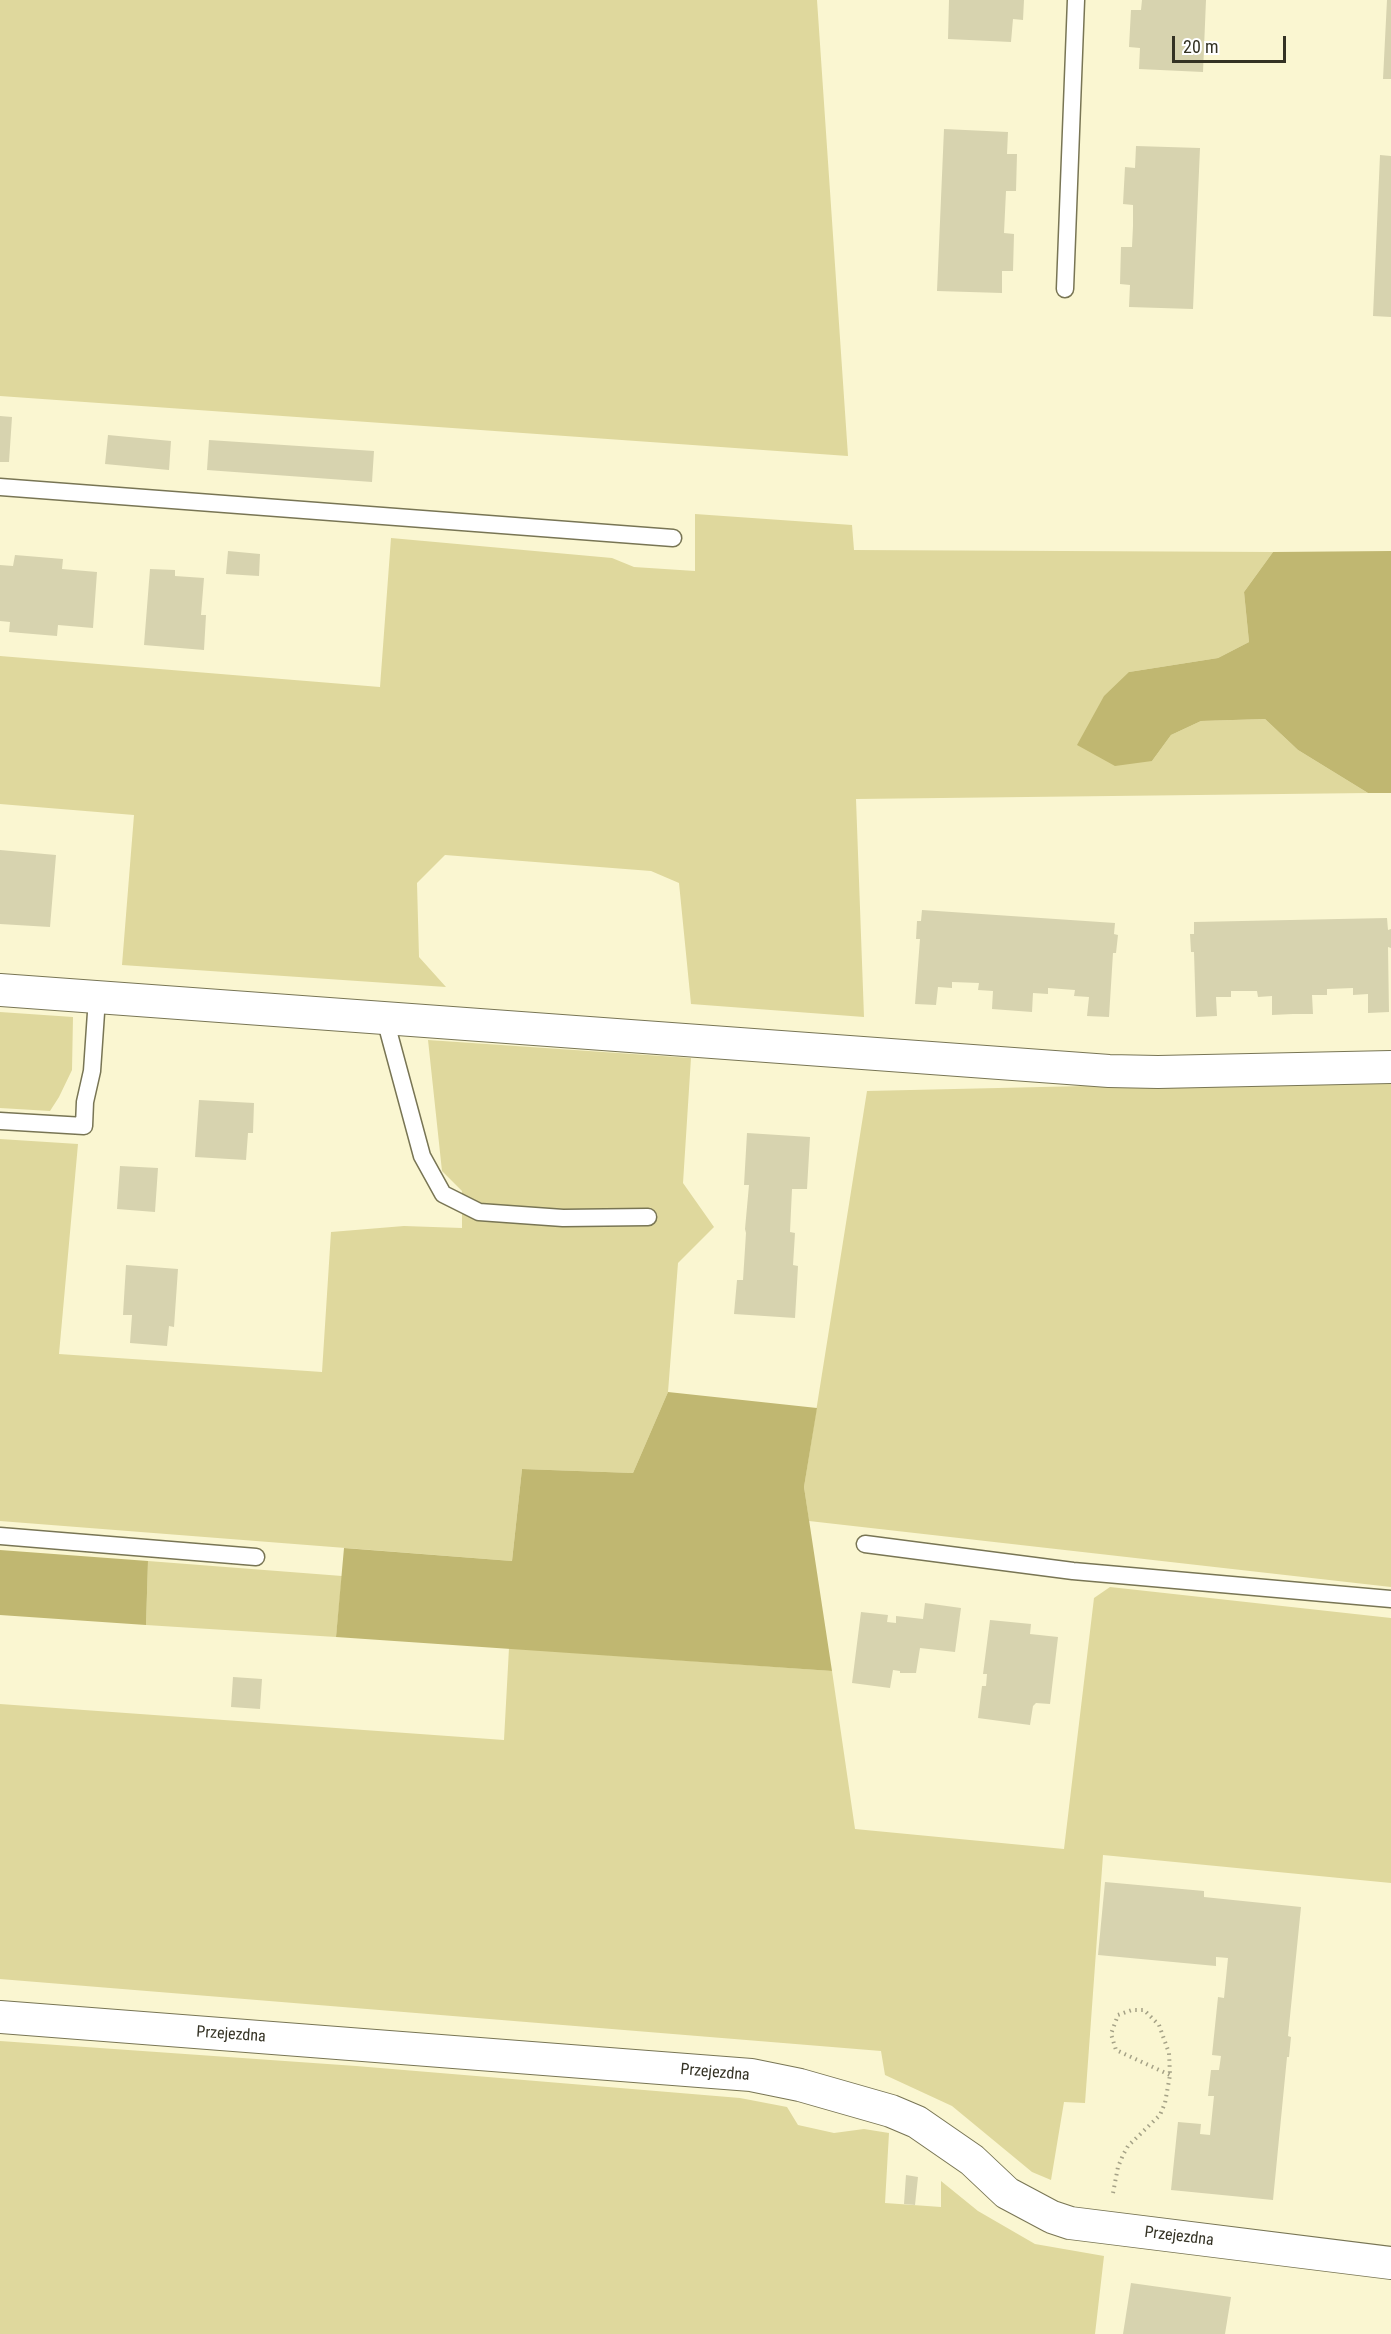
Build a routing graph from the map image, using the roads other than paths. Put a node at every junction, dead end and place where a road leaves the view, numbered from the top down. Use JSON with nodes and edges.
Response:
{"nodes":[{"id":1,"x":1076,"y":0,"type":"edge"},
{"id":2,"x":1065,"y":289,"type":"dead end"},
{"id":3,"x":0,"y":488,"type":"edge"},
{"id":4,"x":673,"y":538,"type":"dead end"},
{"id":5,"x":0,"y":990,"type":"edge"},
{"id":6,"x":97,"y":998,"type":"junction"},
{"id":7,"x":385,"y":1019,"type":"junction"},
{"id":8,"x":1391,"y":1067,"type":"edge"},
{"id":9,"x":0,"y":1121,"type":"edge"},
{"id":10,"x":648,"y":1217,"type":"dead end"},
{"id":11,"x":0,"y":1536,"type":"edge"},
{"id":12,"x":865,"y":1544,"type":"dead end"},
{"id":13,"x":256,"y":1557,"type":"dead end"},
{"id":14,"x":1391,"y":1599,"type":"edge"},
{"id":15,"x":0,"y":2017,"type":"edge"},
{"id":16,"x":1391,"y":2263,"type":"edge"}],
"edges":[{"from":1,"to":2,"type":"lane"},
{"from":3,"to":4,"type":"lane"},
{"from":5,"to":6,"type":"street"},
{"from":6,"to":7,"type":"street"},
{"from":6,"to":9,"type":"lane"},
{"from":7,"to":8,"type":"street"},
{"from":7,"to":10,"type":"lane"},
{"from":11,"to":13,"type":"lane"},
{"from":12,"to":14,"type":"lane"},
{"from":15,"to":16,"type":"street","name":"Przejezdna"}]}
